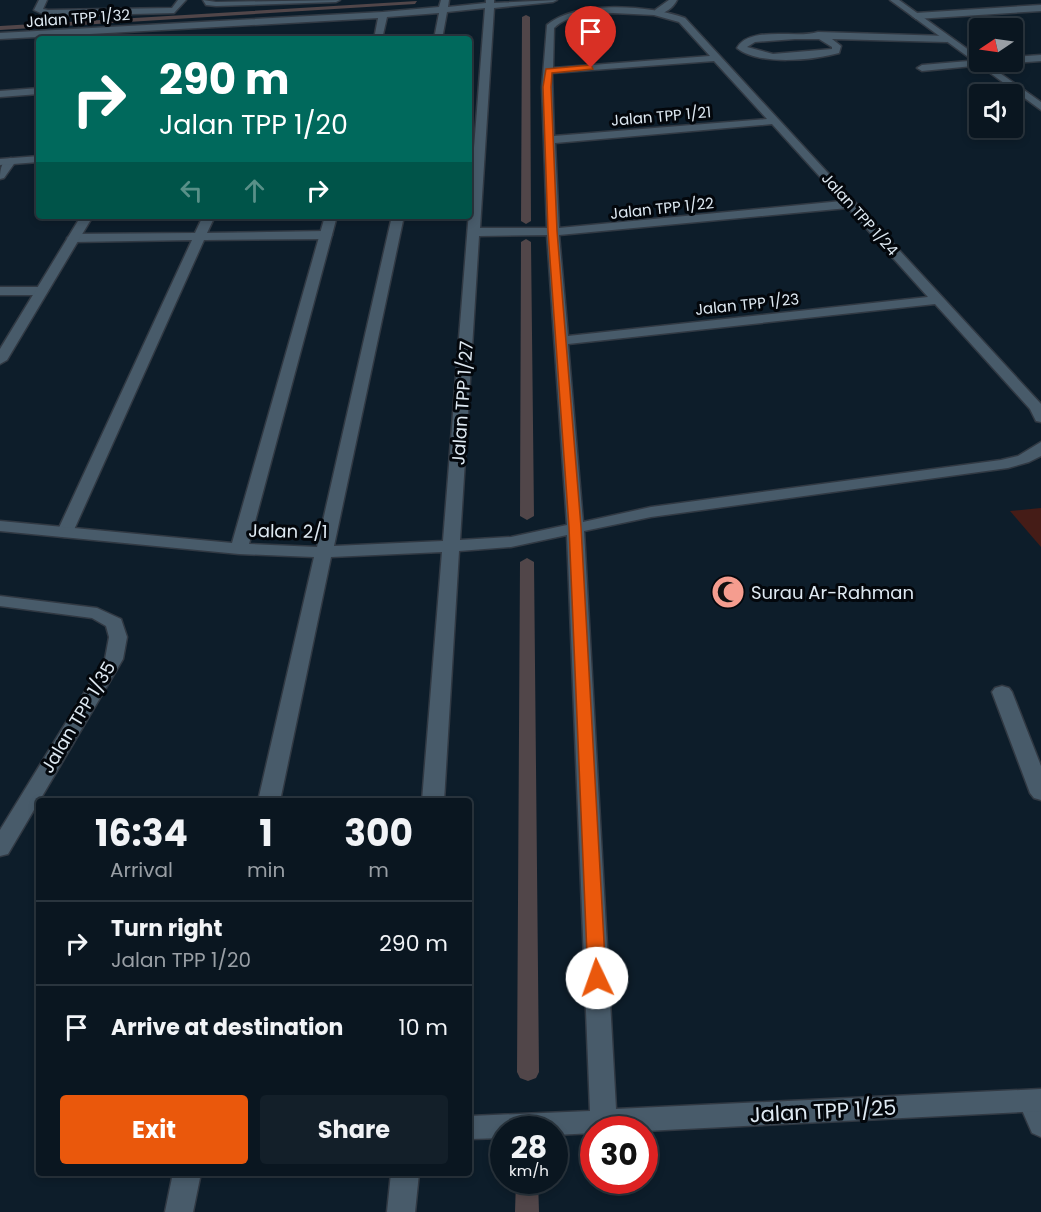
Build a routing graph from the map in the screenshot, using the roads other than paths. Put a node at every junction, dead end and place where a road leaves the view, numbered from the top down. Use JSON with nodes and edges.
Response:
{"nodes":[{"id":1,"x":43,"y":0,"type":"edge"},
{"id":2,"x":183,"y":0,"type":"edge"},
{"id":3,"x":207,"y":0,"type":"edge"},
{"id":4,"x":336,"y":0,"type":"edge"},
{"id":5,"x":553,"y":0,"type":"edge"},
{"id":6,"x":673,"y":0,"type":"edge"},
{"id":7,"x":894,"y":0,"type":"edge"},
{"id":8,"x":490,"y":2,"type":"edge"},
{"id":9,"x":445,"y":4,"type":"edge"},
{"id":10,"x":1041,"y":8,"type":"edge"},
{"id":11,"x":658,"y":12,"type":"junction"},
{"id":12,"x":383,"y":15,"type":"junction"},
{"id":13,"x":916,"y":16,"type":"junction"},
{"id":14,"x":818,"y":35,"type":"junction"},
{"id":15,"x":0,"y":36,"type":"edge"},
{"id":16,"x":57,"y":36,"type":"edge"},
{"id":17,"x":379,"y":36,"type":"edge"},
{"id":18,"x":439,"y":36,"type":"edge"},
{"id":19,"x":947,"y":39,"type":"junction"},
{"id":20,"x":969,"y":55,"type":"edge"},
{"id":21,"x":717,"y":58,"type":"junction"},
{"id":22,"x":1041,"y":58,"type":"edge"},
{"id":23,"x":1023,"y":59,"type":"edge"},
{"id":24,"x":969,"y":64,"type":"edge"},
{"id":25,"x":922,"y":68,"type":"dead end"},
{"id":26,"x":548,"y":71,"type":"junction"},
{"id":27,"x":992,"y":72,"type":"edge"},
{"id":28,"x":36,"y":91,"type":"edge"},
{"id":29,"x":0,"y":94,"type":"edge"},
{"id":30,"x":1041,"y":107,"type":"edge"},
{"id":31,"x":775,"y":121,"type":"junction"},
{"id":32,"x":549,"y":140,"type":"junction"},
{"id":33,"x":36,"y":159,"type":"edge"},
{"id":34,"x":5,"y":161,"type":"edge"},
{"id":35,"x":0,"y":176,"type":"edge"},
{"id":36,"x":851,"y":204,"type":"junction"},
{"id":37,"x":85,"y":219,"type":"edge"},
{"id":38,"x":208,"y":219,"type":"edge"},
{"id":39,"x":330,"y":219,"type":"edge"},
{"id":40,"x":397,"y":219,"type":"edge"},
{"id":41,"x":553,"y":231,"type":"junction"},
{"id":42,"x":474,"y":232,"type":"junction"},
{"id":43,"x":326,"y":235,"type":"junction"},
{"id":44,"x":200,"y":237,"type":"junction"},
{"id":45,"x":73,"y":238,"type":"junction"},
{"id":46,"x":0,"y":291,"type":"edge"},
{"id":47,"x":42,"y":291,"type":"junction"},
{"id":48,"x":938,"y":300,"type":"junction"},
{"id":49,"x":560,"y":341,"type":"junction"},
{"id":50,"x":0,"y":360,"type":"edge"},
{"id":51,"x":1041,"y":418,"type":"edge"},
{"id":52,"x":1041,"y":447,"type":"edge"},
{"id":53,"x":0,"y":526,"type":"edge"},
{"id":54,"x":575,"y":527,"type":"junction"},
{"id":55,"x":65,"y":532,"type":"junction"},
{"id":56,"x":452,"y":546,"type":"junction"},
{"id":57,"x":238,"y":549,"type":"junction"},
{"id":58,"x":324,"y":552,"type":"junction"},
{"id":59,"x":0,"y":601,"type":"edge"},
{"id":60,"x":1002,"y":692,"type":"dead end"},
{"id":61,"x":1041,"y":793,"type":"edge"},
{"id":62,"x":270,"y":798,"type":"edge"},
{"id":63,"x":434,"y":798,"type":"edge"},
{"id":64,"x":0,"y":848,"type":"edge"},
{"id":65,"x":1036,"y":1100,"type":"edge"},
{"id":66,"x":604,"y":1116,"type":"edge"},
{"id":67,"x":658,"y":1119,"type":"edge"},
{"id":68,"x":580,"y":1123,"type":"edge"},
{"id":69,"x":1041,"y":1125,"type":"edge"},
{"id":70,"x":472,"y":1128,"type":"edge"},
{"id":71,"x":186,"y":1176,"type":"edge"},
{"id":72,"x":405,"y":1176,"type":"edge"},
{"id":73,"x":179,"y":1212,"type":"edge"},
{"id":74,"x":402,"y":1212,"type":"edge"}],
"edges":[{"from":1,"to":2,"type":"street"},
{"from":3,"to":4,"type":"street"},
{"from":5,"to":8,"type":"street","name":"Jalan TPP 1/32"},
{"from":6,"to":11,"type":"street"},
{"from":7,"to":13,"type":"street"},
{"from":8,"to":9,"type":"street","name":"Jalan TPP 1/32"},
{"from":8,"to":42,"type":"street","name":"Jalan TPP 1/27"},
{"from":9,"to":12,"type":"street","name":"Jalan TPP 1/32"},
{"from":9,"to":18,"type":"street"},
{"from":10,"to":13,"type":"street"},
{"from":11,"to":21,"type":"street","name":"Jalan TPP 1/24"},
{"from":11,"to":26,"type":"street"},
{"from":12,"to":16,"type":"street","name":"Jalan TPP 1/32"},
{"from":12,"to":17,"type":"street"},
{"from":13,"to":19,"type":"street"},
{"from":14,"to":14,"type":"street"},
{"from":14,"to":19,"type":"street"},
{"from":15,"to":16,"type":"street","name":"Jalan TPP 1/32"},
{"from":19,"to":20,"type":"street"},
{"from":21,"to":26,"type":"street"},
{"from":21,"to":31,"type":"street","name":"Jalan TPP 1/24"},
{"from":22,"to":23,"type":"street"},
{"from":24,"to":25,"type":"street"},
{"from":26,"to":32,"type":"street"},
{"from":27,"to":30,"type":"street"},
{"from":28,"to":29,"type":"street"},
{"from":31,"to":32,"type":"street","name":"Jalan TPP 1/21"},
{"from":31,"to":36,"type":"street","name":"Jalan TPP 1/24"},
{"from":32,"to":41,"type":"street"},
{"from":33,"to":34,"type":"street"},
{"from":34,"to":35,"type":"street"},
{"from":36,"to":41,"type":"street","name":"Jalan TPP 1/22"},
{"from":36,"to":48,"type":"street","name":"Jalan TPP 1/24"},
{"from":37,"to":45,"type":"street"},
{"from":38,"to":44,"type":"street"},
{"from":39,"to":43,"type":"street"},
{"from":40,"to":58,"type":"street"},
{"from":41,"to":42,"type":"street","name":"Jalan TPP 1/22"},
{"from":41,"to":49,"type":"street"},
{"from":42,"to":56,"type":"street","name":"Jalan TPP 1/27"},
{"from":43,"to":44,"type":"street"},
{"from":43,"to":57,"type":"street"},
{"from":44,"to":45,"type":"street"},
{"from":44,"to":55,"type":"street"},
{"from":45,"to":47,"type":"street"},
{"from":46,"to":47,"type":"street"},
{"from":47,"to":50,"type":"street"},
{"from":48,"to":49,"type":"street","name":"Jalan TPP 1/23"},
{"from":48,"to":51,"type":"street","name":"Jalan TPP 1/24"},
{"from":49,"to":54,"type":"street"},
{"from":52,"to":54,"type":"street"},
{"from":53,"to":55,"type":"street","name":"Jalan 2/1"},
{"from":54,"to":56,"type":"street","name":"Jalan 2/1"},
{"from":54,"to":66,"type":"street"},
{"from":55,"to":57,"type":"street","name":"Jalan 2/1"},
{"from":56,"to":58,"type":"street","name":"Jalan 2/1"},
{"from":56,"to":63,"type":"street","name":"Jalan TPP 1/27"},
{"from":57,"to":58,"type":"street","name":"Jalan 2/1"},
{"from":58,"to":62,"type":"street"},
{"from":59,"to":64,"type":"street","name":"Jalan TPP 1/35"},
{"from":60,"to":61,"type":"street"},
{"from":65,"to":67,"type":"street","name":"Jalan TPP 1/25"},
{"from":65,"to":69,"type":"street"},
{"from":68,"to":70,"type":"street","name":"Jalan TPP 1/25"},
{"from":71,"to":73,"type":"street"},
{"from":72,"to":74,"type":"street"}]}
